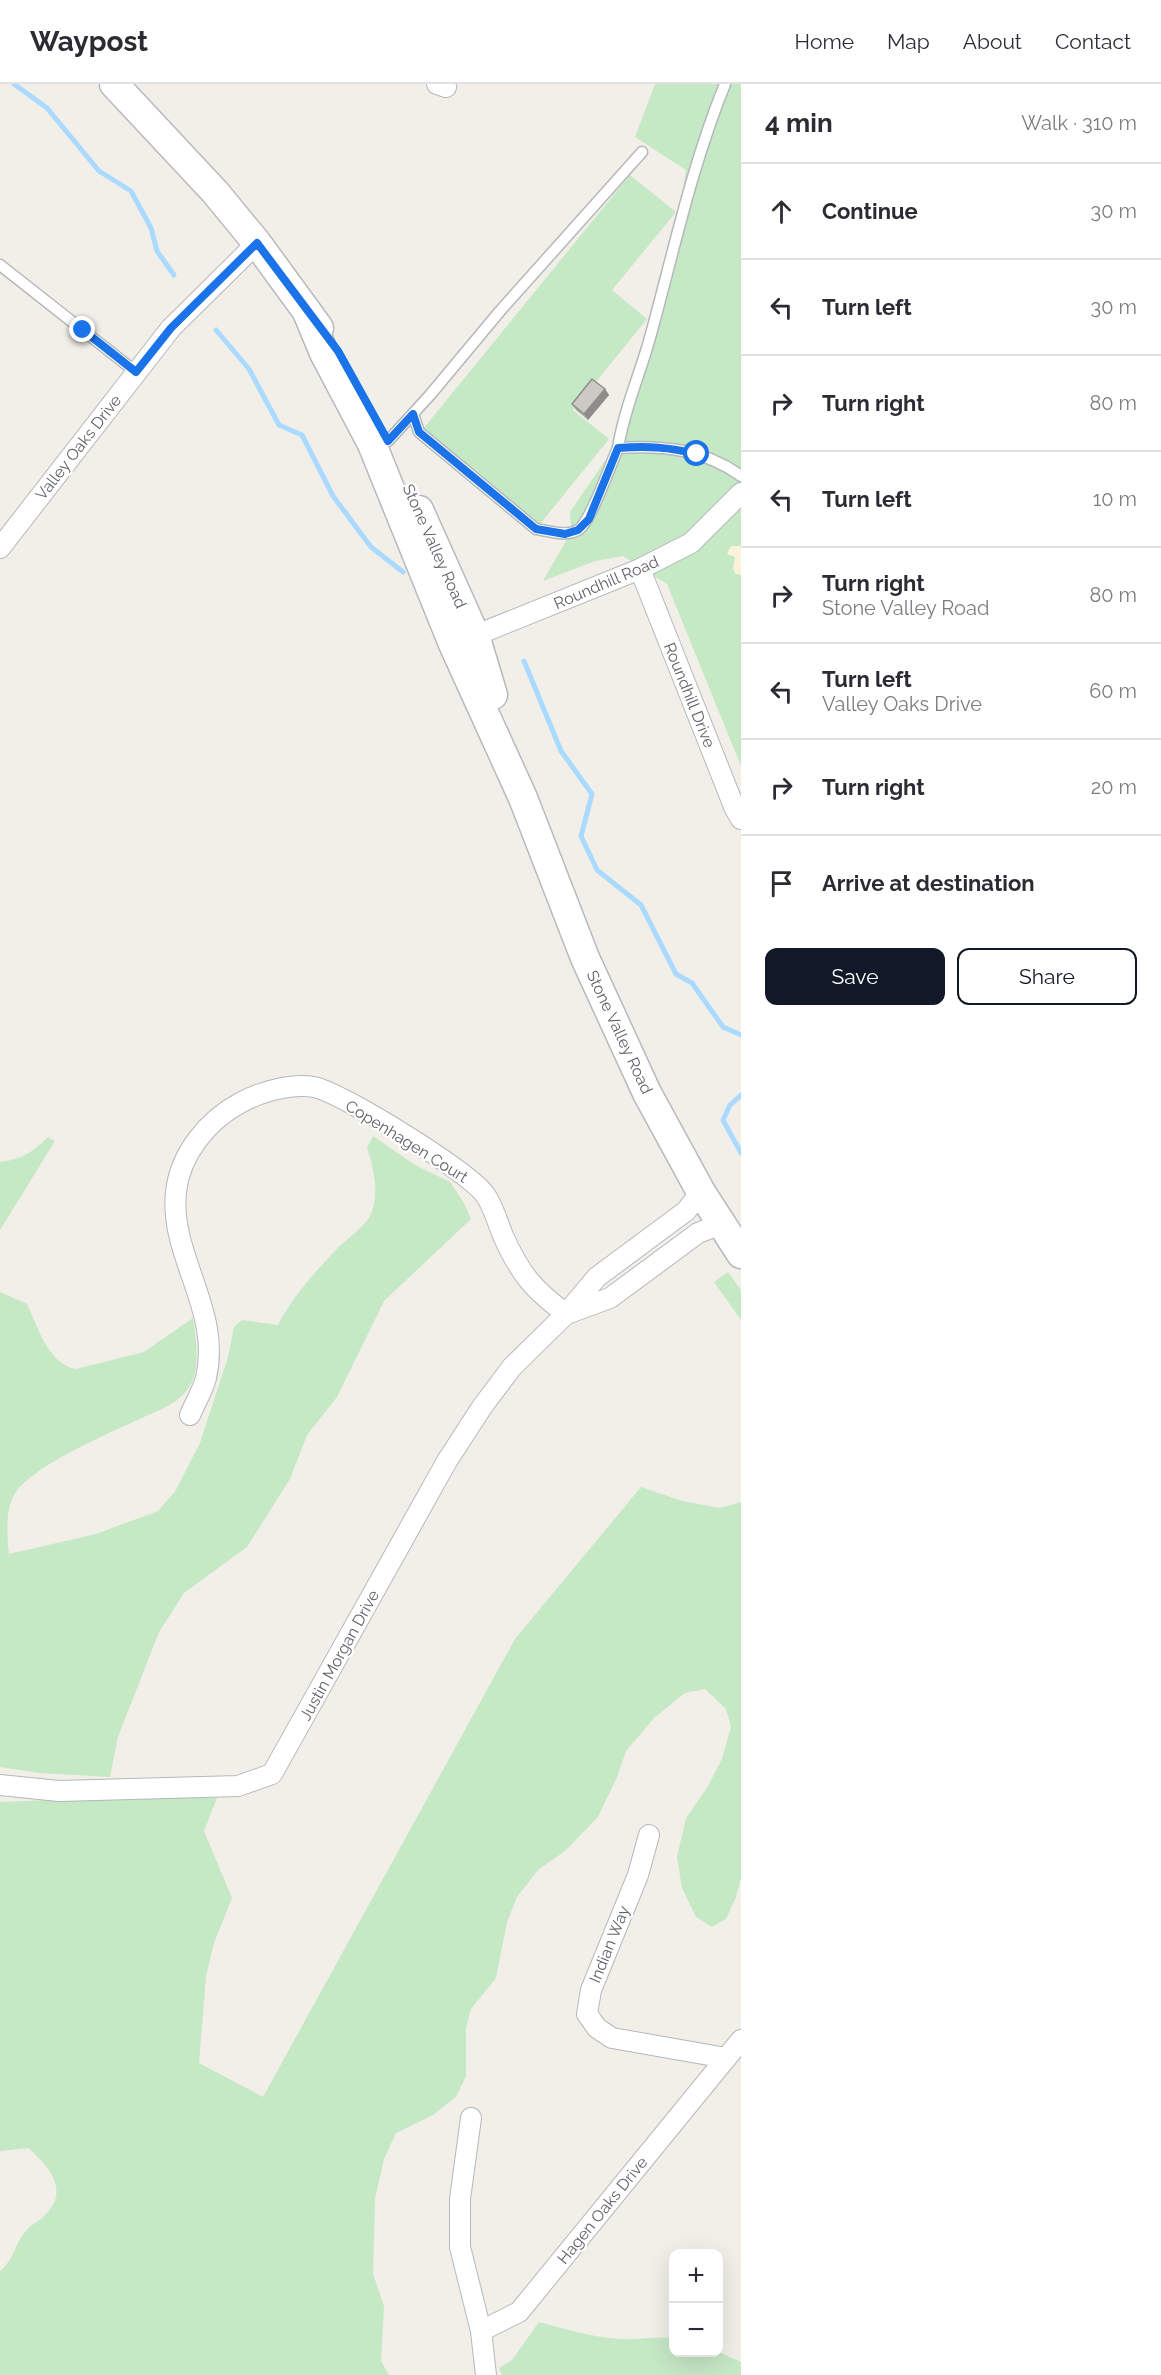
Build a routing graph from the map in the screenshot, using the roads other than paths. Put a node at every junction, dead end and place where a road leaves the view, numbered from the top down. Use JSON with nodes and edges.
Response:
{"nodes":[{"id":1,"x":114,"y":84,"type":"edge"},
{"id":2,"x":725,"y":84,"type":"edge"},
{"id":3,"x":642,"y":152,"type":"dead end"},
{"id":4,"x":257,"y":243,"type":"junction"},
{"id":5,"x":0,"y":265,"type":"edge"},
{"id":6,"x":307,"y":312,"type":"junction"},
{"id":7,"x":136,"y":372,"type":"junction"},
{"id":8,"x":413,"y":414,"type":"junction"},
{"id":9,"x":388,"y":441,"type":"junction"},
{"id":10,"x":618,"y":448,"type":"junction"},
{"id":11,"x":741,"y":476,"type":"edge"},
{"id":12,"x":741,"y":493,"type":"edge"},
{"id":13,"x":0,"y":548,"type":"edge"},
{"id":14,"x":640,"y":569,"type":"junction"},
{"id":15,"x":464,"y":640,"type":"junction"},
{"id":16,"x":739,"y":812,"type":"edge"},
{"id":17,"x":701,"y":1192,"type":"junction"},
{"id":18,"x":721,"y":1224,"type":"junction"},
{"id":19,"x":741,"y":1254,"type":"edge"},
{"id":20,"x":566,"y":1314,"type":"junction"},
{"id":21,"x":190,"y":1415,"type":"dead end"},
{"id":22,"x":0,"y":1785,"type":"edge"},
{"id":23,"x":650,"y":1835,"type":"dead end"},
{"id":24,"x":741,"y":2040,"type":"edge"},
{"id":25,"x":726,"y":2058,"type":"junction"},
{"id":26,"x":471,"y":2118,"type":"dead end"},
{"id":27,"x":481,"y":2331,"type":"junction"},
{"id":28,"x":486,"y":2375,"type":"edge"}],
"edges":[{"from":1,"to":4,"type":"street","name":"Stone Valley Road"},
{"from":2,"to":10,"type":"lane"},
{"from":3,"to":8,"type":"lane"},
{"from":4,"to":6,"type":"street","name":"Stone Valley Road"},
{"from":4,"to":7,"type":"street","name":"Valley Oaks Drive"},
{"from":5,"to":7,"type":"lane"},
{"from":6,"to":9,"type":"street","name":"Stone Valley Road"},
{"from":6,"to":15,"type":"street","name":"Stone Valley Road"},
{"from":7,"to":13,"type":"street","name":"Valley Oaks Drive"},
{"from":8,"to":9,"type":"lane"},
{"from":8,"to":10,"type":"lane"},
{"from":9,"to":15,"type":"street","name":"Stone Valley Road"},
{"from":10,"to":11,"type":"lane"},
{"from":12,"to":14,"type":"street","name":"Roundhill Road"},
{"from":14,"to":15,"type":"street","name":"Roundhill Road"},
{"from":14,"to":16,"type":"street","name":"Roundhill Drive"},
{"from":15,"to":17,"type":"street","name":"Stone Valley Road"},
{"from":17,"to":18,"type":"street","name":"Stone Valley Road"},
{"from":17,"to":20,"type":"street","name":"Justin Morgan Drive"},
{"from":18,"to":19,"type":"street","name":"Stone Valley Road"},
{"from":18,"to":20,"type":"street"},
{"from":20,"to":21,"type":"street","name":"Copenhagen Court"},
{"from":20,"to":22,"type":"street","name":"Justin Morgan Drive"},
{"from":23,"to":25,"type":"street","name":"Indian Way"},
{"from":24,"to":25,"type":"street","name":"Hagen Oaks Drive"},
{"from":25,"to":27,"type":"street","name":"Hagen Oaks Drive"},
{"from":26,"to":27,"type":"street"},
{"from":27,"to":28,"type":"street"}]}
